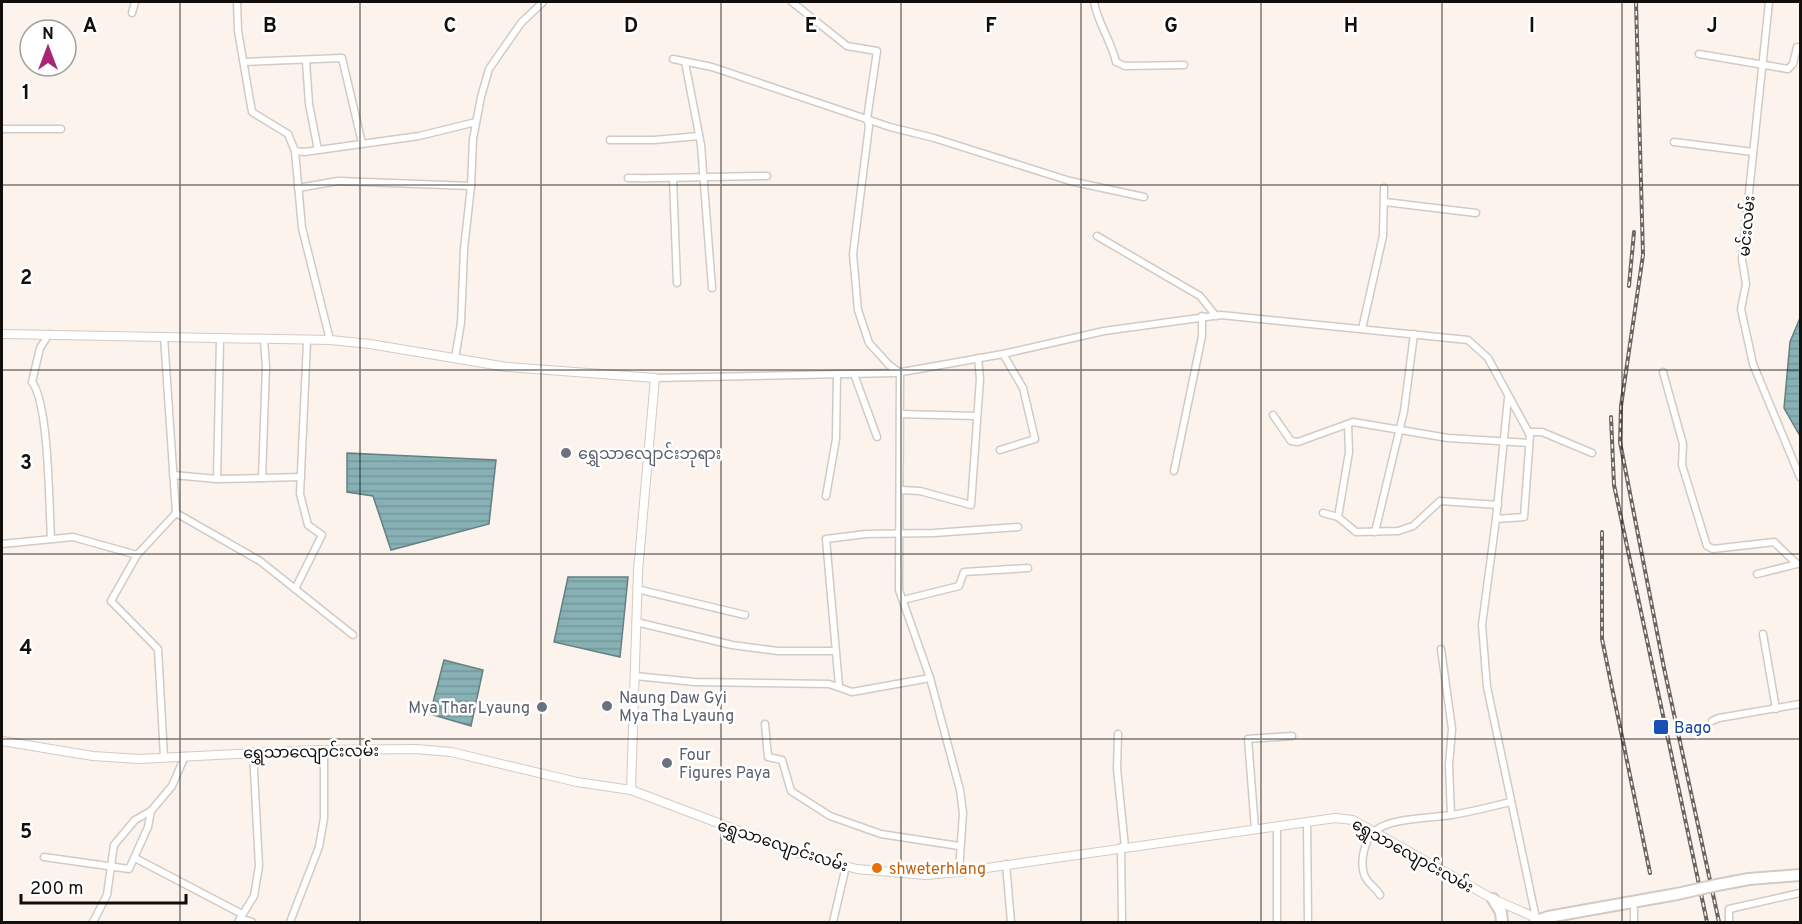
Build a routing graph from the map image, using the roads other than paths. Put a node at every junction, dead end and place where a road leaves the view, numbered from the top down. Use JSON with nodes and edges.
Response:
{"nodes":[{"id":1,"x":135,"y":2,"type":"edge"},
{"id":2,"x":237,"y":2,"type":"edge"},
{"id":3,"x":543,"y":2,"type":"edge"},
{"id":4,"x":792,"y":2,"type":"edge"},
{"id":5,"x":1094,"y":2,"type":"edge"},
{"id":6,"x":1769,"y":2,"type":"edge"},
{"id":7,"x":132,"y":13,"type":"dead end"},
{"id":8,"x":1797,"y":46,"type":"dead end"},
{"id":9,"x":1699,"y":54,"type":"dead end"},
{"id":10,"x":673,"y":59,"type":"dead end"},
{"id":11,"x":306,"y":61,"type":"junction"},
{"id":12,"x":244,"y":62,"type":"junction"},
{"id":13,"x":685,"y":62,"type":"junction"},
{"id":14,"x":1762,"y":63,"type":"junction"},
{"id":15,"x":1184,"y":65,"type":"dead end"},
{"id":16,"x":867,"y":119,"type":"junction"},
{"id":17,"x":476,"y":122,"type":"junction"},
{"id":18,"x":2,"y":129,"type":"edge"},
{"id":19,"x":61,"y":129,"type":"dead end"},
{"id":20,"x":699,"y":136,"type":"junction"},
{"id":21,"x":610,"y":140,"type":"dead end"},
{"id":22,"x":1674,"y":142,"type":"dead end"},
{"id":23,"x":362,"y":143,"type":"junction"},
{"id":24,"x":318,"y":150,"type":"junction"},
{"id":25,"x":295,"y":151,"type":"junction"},
{"id":26,"x":1753,"y":152,"type":"junction"},
{"id":27,"x":704,"y":175,"type":"junction"},
{"id":28,"x":767,"y":176,"type":"dead end"},
{"id":29,"x":628,"y":178,"type":"dead end"},
{"id":30,"x":674,"y":179,"type":"junction"},
{"id":31,"x":471,"y":186,"type":"junction"},
{"id":32,"x":298,"y":188,"type":"junction"},
{"id":33,"x":1384,"y":189,"type":"dead end"},
{"id":34,"x":1144,"y":197,"type":"dead end"},
{"id":35,"x":1385,"y":202,"type":"junction"},
{"id":36,"x":1476,"y":213,"type":"dead end"},
{"id":37,"x":1098,"y":236,"type":"dead end"},
{"id":38,"x":677,"y":282,"type":"dead end"},
{"id":39,"x":712,"y":288,"type":"dead end"},
{"id":40,"x":1202,"y":316,"type":"junction"},
{"id":41,"x":1216,"y":316,"type":"junction"},
{"id":42,"x":1362,"y":329,"type":"junction"},
{"id":43,"x":2,"y":334,"type":"edge"},
{"id":44,"x":49,"y":334,"type":"junction"},
{"id":45,"x":1414,"y":334,"type":"junction"},
{"id":46,"x":164,"y":337,"type":"junction"},
{"id":47,"x":220,"y":339,"type":"junction"},
{"id":48,"x":264,"y":340,"type":"junction"},
{"id":49,"x":330,"y":340,"type":"junction"},
{"id":50,"x":307,"y":342,"type":"junction"},
{"id":51,"x":1003,"y":354,"type":"junction"},
{"id":52,"x":454,"y":358,"type":"junction"},
{"id":53,"x":978,"y":358,"type":"junction"},
{"id":54,"x":900,"y":372,"type":"junction"},
{"id":55,"x":1663,"y":372,"type":"dead end"},
{"id":56,"x":837,"y":374,"type":"junction"},
{"id":57,"x":854,"y":374,"type":"junction"},
{"id":58,"x":655,"y":378,"type":"junction"},
{"id":59,"x":1508,"y":398,"type":"junction"},
{"id":60,"x":900,"y":414,"type":"junction"},
{"id":61,"x":1274,"y":415,"type":"dead end"},
{"id":62,"x":976,"y":416,"type":"junction"},
{"id":63,"x":1348,"y":424,"type":"junction"},
{"id":64,"x":1400,"y":429,"type":"junction"},
{"id":65,"x":1528,"y":432,"type":"junction"},
{"id":66,"x":877,"y":437,"type":"dead end"},
{"id":67,"x":1504,"y":443,"type":"junction"},
{"id":68,"x":1529,"y":443,"type":"junction"},
{"id":69,"x":1000,"y":450,"type":"dead end"},
{"id":70,"x":1592,"y":453,"type":"dead end"},
{"id":71,"x":1174,"y":471,"type":"dead end"},
{"id":72,"x":173,"y":475,"type":"junction"},
{"id":73,"x":301,"y":477,"type":"junction"},
{"id":74,"x":1800,"y":477,"type":"edge"},
{"id":75,"x":261,"y":478,"type":"junction"},
{"id":76,"x":217,"y":479,"type":"junction"},
{"id":77,"x":900,"y":490,"type":"junction"},
{"id":78,"x":826,"y":496,"type":"dead end"},
{"id":79,"x":1498,"y":505,"type":"junction"},
{"id":80,"x":176,"y":513,"type":"junction"},
{"id":81,"x":1323,"y":513,"type":"dead end"},
{"id":82,"x":1338,"y":517,"type":"junction"},
{"id":83,"x":1496,"y":519,"type":"junction"},
{"id":84,"x":1018,"y":527,"type":"dead end"},
{"id":85,"x":1375,"y":532,"type":"junction"},
{"id":86,"x":900,"y":534,"type":"junction"},
{"id":87,"x":51,"y":538,"type":"junction"},
{"id":88,"x":2,"y":544,"type":"edge"},
{"id":89,"x":137,"y":555,"type":"junction"},
{"id":90,"x":1799,"y":564,"type":"edge"},
{"id":91,"x":1029,"y":568,"type":"dead end"},
{"id":92,"x":1757,"y":574,"type":"dead end"},
{"id":93,"x":295,"y":589,"type":"junction"},
{"id":94,"x":637,"y":589,"type":"junction"},
{"id":95,"x":903,"y":600,"type":"junction"},
{"id":96,"x":745,"y":615,"type":"dead end"},
{"id":97,"x":636,"y":622,"type":"junction"},
{"id":98,"x":1763,"y":634,"type":"dead end"},
{"id":99,"x":353,"y":635,"type":"dead end"},
{"id":100,"x":1441,"y":649,"type":"dead end"},
{"id":101,"x":835,"y":651,"type":"junction"},
{"id":102,"x":635,"y":676,"type":"junction"},
{"id":103,"x":930,"y":678,"type":"junction"},
{"id":104,"x":839,"y":686,"type":"junction"},
{"id":105,"x":1800,"y":704,"type":"edge"},
{"id":106,"x":1776,"y":709,"type":"junction"},
{"id":107,"x":1712,"y":721,"type":"dead end"},
{"id":108,"x":765,"y":724,"type":"dead end"},
{"id":109,"x":1118,"y":734,"type":"dead end"},
{"id":110,"x":1292,"y":736,"type":"dead end"},
{"id":111,"x":2,"y":741,"type":"edge"},
{"id":112,"x":324,"y":750,"type":"junction"},
{"id":113,"x":253,"y":752,"type":"junction"},
{"id":114,"x":185,"y":756,"type":"junction"},
{"id":115,"x":164,"y":757,"type":"junction"},
{"id":116,"x":632,"y":790,"type":"junction"},
{"id":117,"x":1510,"y":802,"type":"junction"},
{"id":118,"x":151,"y":811,"type":"junction"},
{"id":119,"x":1451,"y":815,"type":"junction"},
{"id":120,"x":1307,"y":822,"type":"junction"},
{"id":121,"x":1277,"y":826,"type":"junction"},
{"id":122,"x":1255,"y":829,"type":"junction"},
{"id":123,"x":1373,"y":832,"type":"junction"},
{"id":124,"x":959,"y":846,"type":"junction"},
{"id":125,"x":1123,"y":847,"type":"junction"},
{"id":126,"x":44,"y":857,"type":"dead end"},
{"id":127,"x":135,"y":858,"type":"junction"},
{"id":128,"x":1006,"y":864,"type":"junction"},
{"id":129,"x":112,"y":865,"type":"junction"},
{"id":130,"x":846,"y":866,"type":"junction"},
{"id":131,"x":958,"y":872,"type":"junction"},
{"id":132,"x":1800,"y":875,"type":"edge"},
{"id":133,"x":1800,"y":881,"type":"edge"},
{"id":134,"x":1717,"y":888,"type":"junction"},
{"id":135,"x":1800,"y":893,"type":"edge"},
{"id":136,"x":1380,"y":895,"type":"dead end"},
{"id":137,"x":1678,"y":896,"type":"junction"},
{"id":138,"x":1493,"y":899,"type":"junction"},
{"id":139,"x":1634,"y":909,"type":"junction"},
{"id":140,"x":240,"y":918,"type":"edge"},
{"id":141,"x":1539,"y":921,"type":"edge"},
{"id":142,"x":93,"y":922,"type":"edge"},
{"id":143,"x":252,"y":922,"type":"edge"},
{"id":144,"x":290,"y":922,"type":"edge"},
{"id":145,"x":833,"y":922,"type":"edge"},
{"id":146,"x":1011,"y":922,"type":"edge"},
{"id":147,"x":1122,"y":922,"type":"edge"},
{"id":148,"x":1277,"y":922,"type":"edge"},
{"id":149,"x":1308,"y":922,"type":"edge"},
{"id":150,"x":1502,"y":922,"type":"edge"},
{"id":151,"x":1560,"y":922,"type":"edge"},
{"id":152,"x":1631,"y":922,"type":"edge"},
{"id":153,"x":1729,"y":922,"type":"edge"}],
"edges":[{"from":1,"to":7,"type":"street"},
{"from":2,"to":12,"type":"street"},
{"from":3,"to":17,"type":"street"},
{"from":4,"to":16,"type":"street"},
{"from":5,"to":15,"type":"street"},
{"from":6,"to":14,"type":"street","name":"မင်းလမ်း"},
{"from":8,"to":14,"type":"street"},
{"from":9,"to":14,"type":"street"},
{"from":10,"to":13,"type":"street"},
{"from":11,"to":12,"type":"street"},
{"from":11,"to":23,"type":"street"},
{"from":11,"to":24,"type":"street"},
{"from":12,"to":25,"type":"street"},
{"from":13,"to":16,"type":"street"},
{"from":13,"to":20,"type":"street"},
{"from":14,"to":26,"type":"street","name":"မင်းလမ်း"},
{"from":16,"to":34,"type":"street"},
{"from":16,"to":54,"type":"street"},
{"from":17,"to":23,"type":"street"},
{"from":17,"to":31,"type":"street"},
{"from":18,"to":19,"type":"street"},
{"from":20,"to":21,"type":"street"},
{"from":20,"to":27,"type":"street"},
{"from":22,"to":26,"type":"street"},
{"from":23,"to":24,"type":"street"},
{"from":24,"to":25,"type":"street"},
{"from":25,"to":32,"type":"street"},
{"from":26,"to":74,"type":"street","name":"မင်းလမ်း"},
{"from":27,"to":28,"type":"street"},
{"from":27,"to":30,"type":"street"},
{"from":27,"to":39,"type":"street"},
{"from":29,"to":30,"type":"street"},
{"from":30,"to":38,"type":"street"},
{"from":31,"to":32,"type":"street"},
{"from":31,"to":52,"type":"street"},
{"from":32,"to":49,"type":"street"},
{"from":33,"to":35,"type":"street"},
{"from":35,"to":36,"type":"street"},
{"from":35,"to":42,"type":"street"},
{"from":37,"to":41,"type":"street"},
{"from":40,"to":41,"type":"street"},
{"from":40,"to":51,"type":"street"},
{"from":40,"to":71,"type":"street"},
{"from":41,"to":42,"type":"street"},
{"from":42,"to":45,"type":"street"},
{"from":43,"to":44,"type":"street"},
{"from":44,"to":46,"type":"street"},
{"from":44,"to":87,"type":"street"},
{"from":45,"to":59,"type":"street"},
{"from":45,"to":64,"type":"street"},
{"from":46,"to":47,"type":"street"},
{"from":46,"to":72,"type":"street"},
{"from":47,"to":48,"type":"street"},
{"from":47,"to":76,"type":"street"},
{"from":48,"to":50,"type":"street"},
{"from":48,"to":75,"type":"street"},
{"from":49,"to":50,"type":"street"},
{"from":49,"to":52,"type":"street"},
{"from":50,"to":73,"type":"street"},
{"from":51,"to":53,"type":"street"},
{"from":51,"to":69,"type":"street"},
{"from":52,"to":58,"type":"street"},
{"from":53,"to":54,"type":"street"},
{"from":53,"to":62,"type":"street"},
{"from":54,"to":57,"type":"street"},
{"from":54,"to":60,"type":"street"},
{"from":55,"to":90,"type":"street"},
{"from":56,"to":57,"type":"street"},
{"from":56,"to":58,"type":"street"},
{"from":56,"to":78,"type":"street"},
{"from":57,"to":66,"type":"street"},
{"from":58,"to":94,"type":"street"},
{"from":59,"to":65,"type":"street"},
{"from":59,"to":67,"type":"street"},
{"from":60,"to":62,"type":"street"},
{"from":60,"to":77,"type":"street"},
{"from":61,"to":63,"type":"street"},
{"from":62,"to":77,"type":"street"},
{"from":63,"to":64,"type":"street"},
{"from":63,"to":82,"type":"street"},
{"from":64,"to":67,"type":"street"},
{"from":64,"to":85,"type":"street"},
{"from":65,"to":68,"type":"street"},
{"from":65,"to":70,"type":"street"},
{"from":67,"to":68,"type":"street"},
{"from":67,"to":79,"type":"street"},
{"from":68,"to":83,"type":"street"},
{"from":72,"to":76,"type":"street"},
{"from":72,"to":80,"type":"street"},
{"from":73,"to":75,"type":"street"},
{"from":73,"to":93,"type":"street"},
{"from":75,"to":76,"type":"street"},
{"from":77,"to":86,"type":"street"},
{"from":79,"to":83,"type":"street"},
{"from":79,"to":85,"type":"street"},
{"from":80,"to":89,"type":"street"},
{"from":80,"to":93,"type":"street"},
{"from":81,"to":82,"type":"street"},
{"from":82,"to":85,"type":"street"},
{"from":83,"to":117,"type":"street"},
{"from":84,"to":86,"type":"street"},
{"from":86,"to":95,"type":"street"},
{"from":86,"to":101,"type":"street"},
{"from":87,"to":88,"type":"street"},
{"from":87,"to":89,"type":"street"},
{"from":89,"to":115,"type":"street"},
{"from":90,"to":92,"type":"street"},
{"from":91,"to":95,"type":"street"},
{"from":93,"to":99,"type":"street"},
{"from":94,"to":96,"type":"street"},
{"from":94,"to":97,"type":"street"},
{"from":95,"to":103,"type":"street"},
{"from":97,"to":101,"type":"street"},
{"from":97,"to":102,"type":"street"},
{"from":98,"to":106,"type":"street"},
{"from":100,"to":119,"type":"street"},
{"from":101,"to":104,"type":"street"},
{"from":102,"to":104,"type":"street"},
{"from":102,"to":116,"type":"street"},
{"from":103,"to":104,"type":"street"},
{"from":103,"to":124,"type":"street"},
{"from":105,"to":106,"type":"street"},
{"from":106,"to":107,"type":"street"},
{"from":108,"to":124,"type":"street"},
{"from":109,"to":125,"type":"street"},
{"from":110,"to":122,"type":"street"},
{"from":111,"to":115,"type":"street","name":"ရွှေသာလျောင်းလမ်း"},
{"from":112,"to":113,"type":"street","name":"ရွှေသာလျောင်းလမ်း"},
{"from":112,"to":116,"type":"street","name":"ရွှေသာလျောင်းလမ်း"},
{"from":112,"to":144,"type":"street"},
{"from":113,"to":114,"type":"street","name":"ရွှေသာလျောင်းလမ်း"},
{"from":113,"to":140,"type":"street"},
{"from":114,"to":115,"type":"street","name":"ရွှေသာလျောင်းလမ်း"},
{"from":114,"to":118,"type":"street"},
{"from":116,"to":130,"type":"street","name":"ရွှေသာလျောင်းလမ်း"},
{"from":117,"to":119,"type":"street"},
{"from":117,"to":141,"type":"street"},
{"from":118,"to":127,"type":"street"},
{"from":118,"to":129,"type":"street"},
{"from":119,"to":123,"type":"street"},
{"from":120,"to":121,"type":"street","name":"ရွှေသာလျောင်းလမ်း"},
{"from":120,"to":123,"type":"street","name":"ရွှေသာလျောင်းလမ်း"},
{"from":120,"to":149,"type":"street"},
{"from":121,"to":122,"type":"street","name":"ရွှေသာလျောင်းလမ်း"},
{"from":121,"to":148,"type":"street"},
{"from":122,"to":125,"type":"street","name":"ရွှေသာလျောင်းလမ်း"},
{"from":123,"to":136,"type":"street"},
{"from":123,"to":138,"type":"street","name":"ရွှေသာလျောင်းလမ်း"},
{"from":124,"to":131,"type":"street"},
{"from":125,"to":128,"type":"street","name":"ရွှေသာလျောင်းလမ်း"},
{"from":125,"to":147,"type":"street"},
{"from":126,"to":129,"type":"street"},
{"from":127,"to":129,"type":"street"},
{"from":127,"to":140,"type":"street"},
{"from":128,"to":131,"type":"street","name":"ရွှေသာလျောင်းလမ်း"},
{"from":128,"to":146,"type":"street"},
{"from":129,"to":142,"type":"street"},
{"from":130,"to":131,"type":"street","name":"ရွှေသာလျောင်းလမ်း"},
{"from":130,"to":145,"type":"street"},
{"from":132,"to":134,"type":"highway"},
{"from":133,"to":134,"type":"highway"},
{"from":134,"to":137,"type":"highway"},
{"from":135,"to":153,"type":"street"},
{"from":137,"to":139,"type":"highway"},
{"from":137,"to":141,"type":"highway"},
{"from":138,"to":141,"type":"street","name":"ရွှေသာလျောင်းလမ်း"},
{"from":138,"to":150,"type":"highway"},
{"from":139,"to":151,"type":"highway"},
{"from":139,"to":152,"type":"street"},
{"from":140,"to":143,"type":"street"}]}
